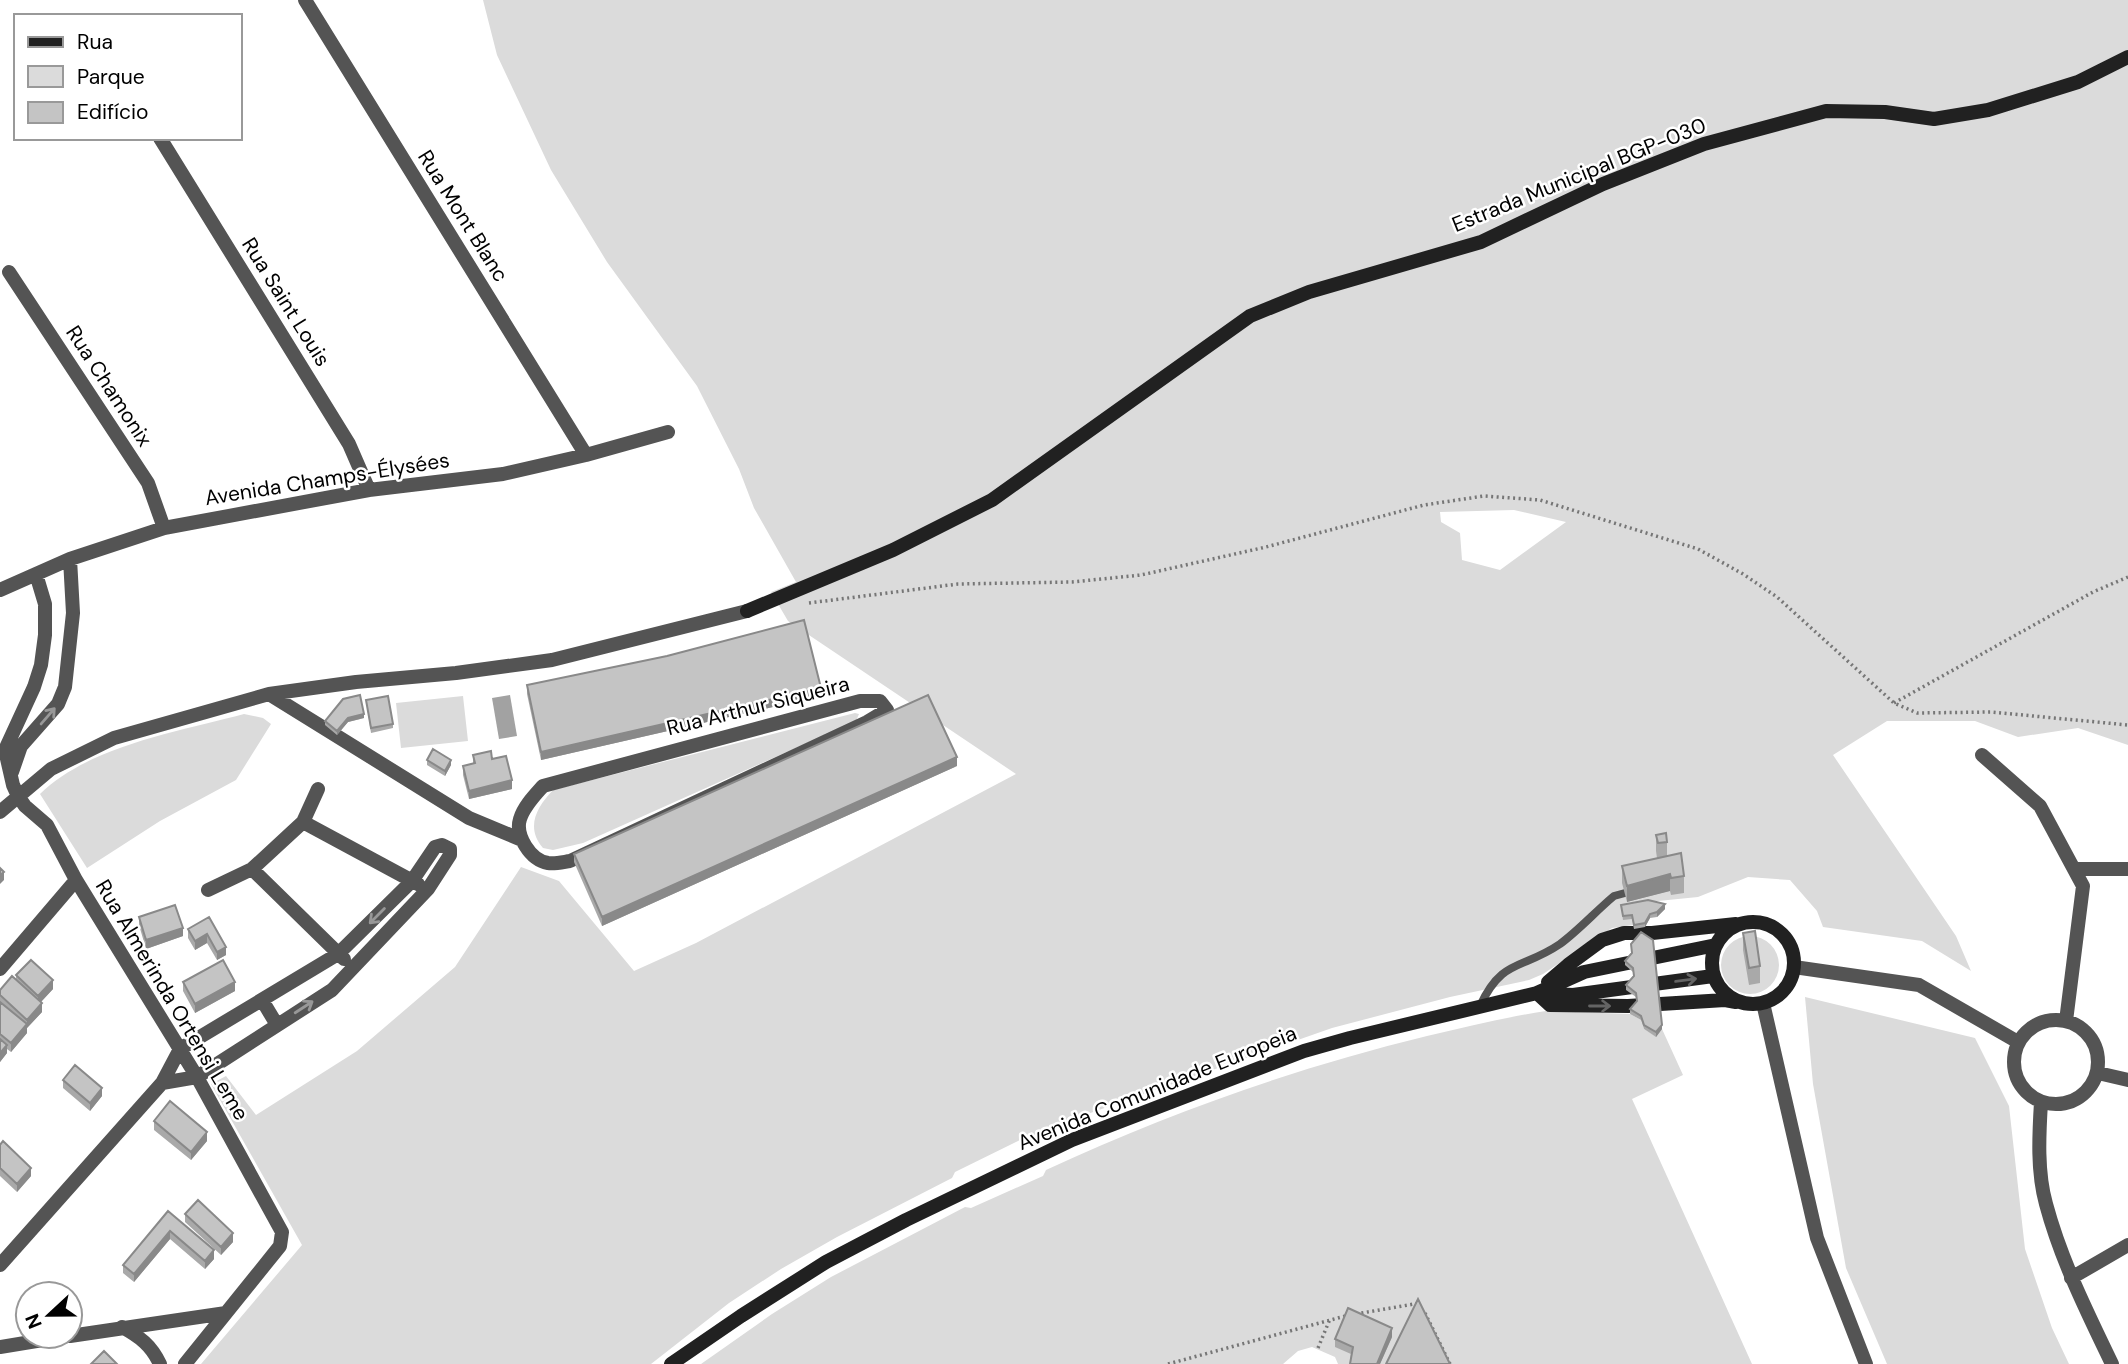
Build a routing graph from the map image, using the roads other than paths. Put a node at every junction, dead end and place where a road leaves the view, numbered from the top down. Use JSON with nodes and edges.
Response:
{"nodes":[{"id":1,"x":305,"y":0,"type":"edge"},
{"id":2,"x":2128,"y":57,"type":"edge"},
{"id":3,"x":161,"y":140,"type":"edge"},
{"id":4,"x":9,"y":272,"type":"dead end"},
{"id":5,"x":668,"y":432,"type":"dead end"},
{"id":6,"x":586,"y":455,"type":"junction"},
{"id":7,"x":369,"y":491,"type":"junction"},
{"id":8,"x":164,"y":528,"type":"junction"},
{"id":9,"x":70,"y":559,"type":"junction"},
{"id":10,"x":36,"y":574,"type":"junction"},
{"id":11,"x":0,"y":590,"type":"edge"},
{"id":12,"x":270,"y":694,"type":"junction"},
{"id":13,"x":1982,"y":755,"type":"dead end"},
{"id":14,"x":12,"y":772,"type":"junction"},
{"id":15,"x":318,"y":789,"type":"dead end"},
{"id":16,"x":18,"y":796,"type":"junction"},
{"id":17,"x":0,"y":812,"type":"edge"},
{"id":18,"x":303,"y":822,"type":"junction"},
{"id":19,"x":522,"y":839,"type":"junction"},
{"id":20,"x":252,"y":869,"type":"junction"},
{"id":21,"x":2076,"y":869,"type":"junction"},
{"id":22,"x":2128,"y":869,"type":"edge"},
{"id":23,"x":76,"y":880,"type":"junction"},
{"id":24,"x":412,"y":881,"type":"junction"},
{"id":25,"x":428,"y":889,"type":"junction"},
{"id":26,"x":208,"y":890,"type":"dead end"},
{"id":27,"x":1625,"y":892,"type":"edge"},
{"id":28,"x":1740,"y":923,"type":"junction"},
{"id":29,"x":1679,"y":930,"type":"junction"},
{"id":30,"x":1710,"y":951,"type":"junction"},
{"id":31,"x":338,"y":954,"type":"junction"},
{"id":32,"x":1581,"y":955,"type":"junction"},
{"id":33,"x":353,"y":967,"type":"junction"},
{"id":34,"x":1794,"y":967,"type":"junction"},
{"id":35,"x":0,"y":969,"type":"edge"},
{"id":36,"x":1584,"y":972,"type":"junction"},
{"id":37,"x":1713,"y":976,"type":"junction"},
{"id":38,"x":1537,"y":993,"type":"junction"},
{"id":39,"x":1573,"y":995,"type":"junction"},
{"id":40,"x":262,"y":1000,"type":"junction"},
{"id":41,"x":1740,"y":1002,"type":"junction"},
{"id":42,"x":1763,"y":1003,"type":"junction"},
{"id":43,"x":1480,"y":1006,"type":"junction"},
{"id":44,"x":2066,"y":1021,"type":"junction"},
{"id":45,"x":277,"y":1025,"type":"junction"},
{"id":46,"x":2018,"y":1042,"type":"junction"},
{"id":47,"x":180,"y":1049,"type":"junction"},
{"id":48,"x":2098,"y":1073,"type":"junction"},
{"id":49,"x":197,"y":1077,"type":"junction"},
{"id":50,"x":2128,"y":1080,"type":"edge"},
{"id":51,"x":162,"y":1083,"type":"junction"},
{"id":52,"x":2041,"y":1102,"type":"junction"},
{"id":53,"x":2128,"y":1245,"type":"edge"},
{"id":54,"x":0,"y":1265,"type":"edge"},
{"id":55,"x":2071,"y":1278,"type":"junction"},
{"id":56,"x":226,"y":1313,"type":"junction"},
{"id":57,"x":122,"y":1327,"type":"junction"},
{"id":58,"x":84,"y":1333,"type":"edge"},
{"id":59,"x":0,"y":1334,"type":"edge"},
{"id":60,"x":6,"y":1346,"type":"edge"},
{"id":61,"x":160,"y":1364,"type":"edge"},
{"id":62,"x":185,"y":1364,"type":"edge"},
{"id":63,"x":671,"y":1364,"type":"edge"},
{"id":64,"x":1866,"y":1364,"type":"edge"},
{"id":65,"x":2112,"y":1364,"type":"edge"}],
"edges":[{"from":1,"to":6,"type":"street","name":"Rua Mont Blanc"},
{"from":2,"to":12,"type":"street","name":"Estrada Municipal BGP-030"},
{"from":3,"to":7,"type":"street","name":"Rua Saint Louis"},
{"from":4,"to":8,"type":"street","name":"Rua Chamonix"},
{"from":5,"to":6,"type":"street","name":"Avenida Champs-Élysées"},
{"from":6,"to":7,"type":"street","name":"Avenida Champs-Élysées"},
{"from":7,"to":8,"type":"street","name":"Avenida Champs-Élysées"},
{"from":8,"to":9,"type":"street","name":"Avenida Champs-Élysées"},
{"from":9,"to":10,"type":"street","name":"Avenida Champs-Élysées"},
{"from":14,"to":9,"type":"street","one_way":true},
{"from":10,"to":11,"type":"street","name":"Avenida Champs-Élysées"},
{"from":10,"to":14,"type":"street"},
{"from":12,"to":16,"type":"street"},
{"from":12,"to":19,"type":"street","name":"Rua Arthur Siqueira"},
{"from":13,"to":21,"type":"street"},
{"from":14,"to":16,"type":"street"},
{"from":15,"to":18,"type":"street"},
{"from":16,"to":17,"type":"street"},
{"from":16,"to":23,"type":"street","name":"Rua Almerinda Ortensi Leme"},
{"from":18,"to":20,"type":"street"},
{"from":18,"to":24,"type":"street"},
{"from":19,"to":19,"type":"street","name":"Rua Arthur Siqueira"},
{"from":20,"to":26,"type":"street"},
{"from":20,"to":31,"type":"street"},
{"from":21,"to":22,"type":"street"},
{"from":21,"to":44,"type":"street"},
{"from":23,"to":35,"type":"street"},
{"from":23,"to":47,"type":"street","name":"Rua Almerinda Ortensi Leme"},
{"from":24,"to":25,"type":"street"},
{"from":24,"to":25,"type":"street"},
{"from":24,"to":31,"type":"street","one_way":true},
{"from":25,"to":33,"type":"street"},
{"from":27,"to":43,"type":"lane"},
{"from":28,"to":29,"type":"street","name":"Avenida Comunidade Europeia"},
{"from":28,"to":30,"type":"street"},
{"from":28,"to":34,"type":"street"},
{"from":29,"to":30,"type":"street"},
{"from":29,"to":32,"type":"street","name":"Avenida Comunidade Europeia"},
{"from":30,"to":36,"type":"street","name":"Avenida Comunidade Europeia"},
{"from":30,"to":37,"type":"street"},
{"from":31,"to":33,"type":"street"},
{"from":31,"to":40,"type":"street"},
{"from":32,"to":36,"type":"street"},
{"from":32,"to":38,"type":"street","name":"Avenida Comunidade Europeia"},
{"from":45,"to":33,"type":"street","one_way":true},
{"from":34,"to":42,"type":"street"},
{"from":34,"to":46,"type":"street"},
{"from":36,"to":38,"type":"street","name":"Avenida Comunidade Europeia"},
{"from":36,"to":39,"type":"street"},
{"from":39,"to":37,"type":"street","name":"Avenida Comunidade Europeia","one_way":true},
{"from":37,"to":41,"type":"street"},
{"from":38,"to":39,"type":"street","name":"Avenida Comunidade Europeia"},
{"from":38,"to":41,"type":"street","one_way":true},
{"from":38,"to":43,"type":"street","name":"Avenida Comunidade Europeia"},
{"from":40,"to":45,"type":"street"},
{"from":40,"to":47,"type":"street"},
{"from":41,"to":42,"type":"street"},
{"from":42,"to":64,"type":"street"},
{"from":43,"to":63,"type":"street","name":"Avenida Comunidade Europeia"},
{"from":44,"to":46,"type":"street"},
{"from":44,"to":48,"type":"street"},
{"from":45,"to":49,"type":"street"},
{"from":46,"to":52,"type":"street"},
{"from":47,"to":49,"type":"street","name":"Rua Almerinda Ortensi Leme"},
{"from":47,"to":51,"type":"street"},
{"from":48,"to":50,"type":"street"},
{"from":48,"to":52,"type":"street"},
{"from":49,"to":51,"type":"street"},
{"from":49,"to":56,"type":"street","name":"Rua Almerinda Ortensi Leme"},
{"from":51,"to":54,"type":"street"},
{"from":52,"to":55,"type":"street"},
{"from":53,"to":55,"type":"street"},
{"from":55,"to":65,"type":"street"},
{"from":56,"to":57,"type":"street"},
{"from":56,"to":62,"type":"street"},
{"from":57,"to":58,"type":"street"},
{"from":57,"to":61,"type":"street"},
{"from":59,"to":60,"type":"street"}]}
